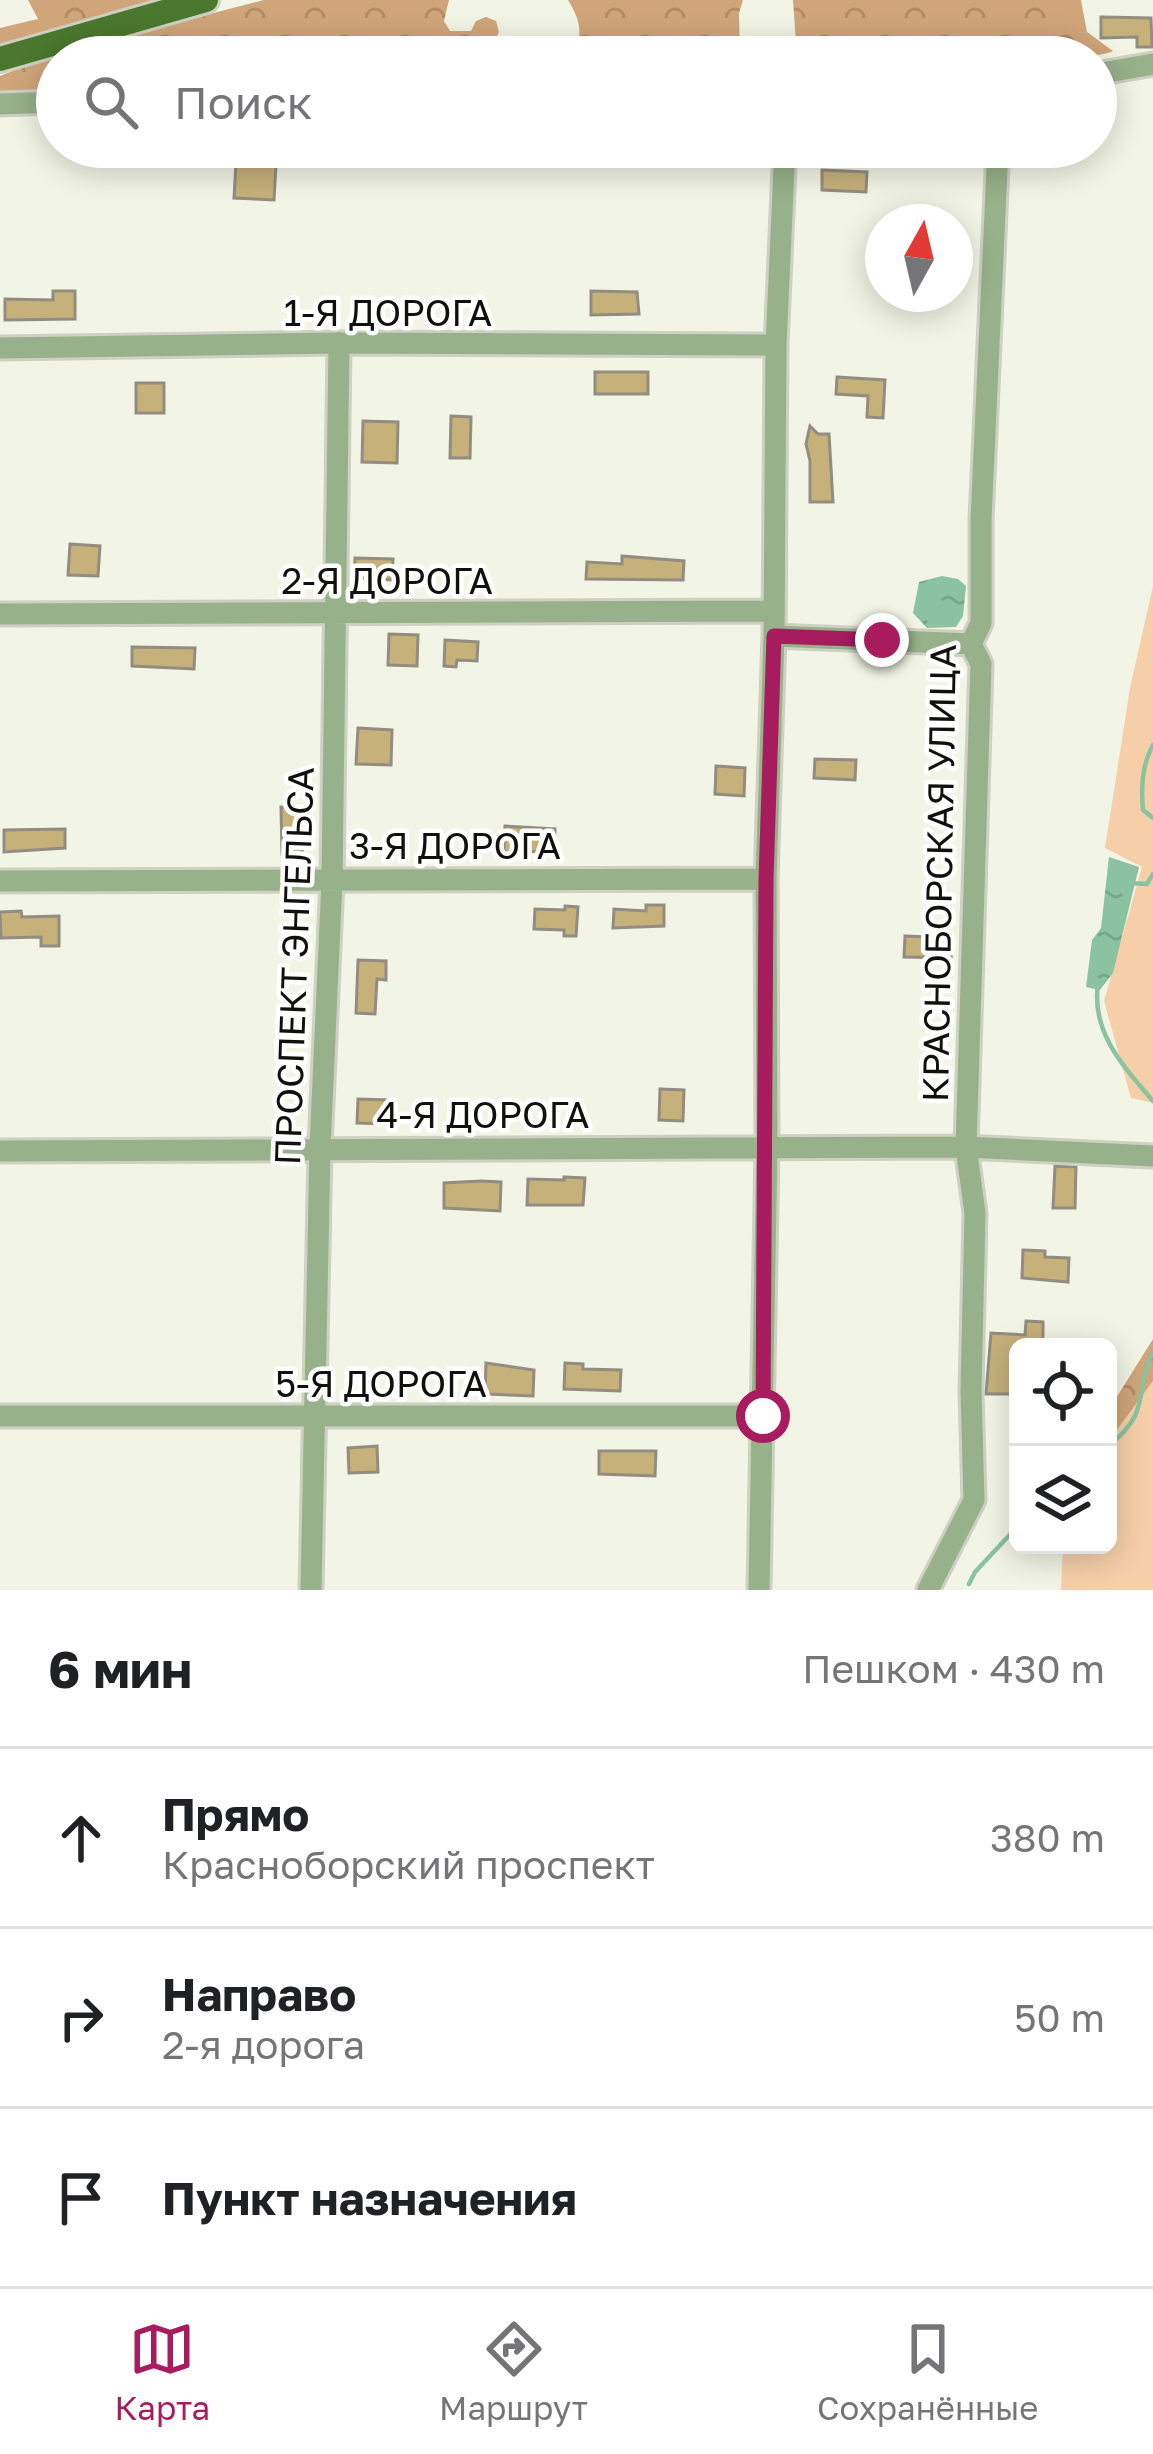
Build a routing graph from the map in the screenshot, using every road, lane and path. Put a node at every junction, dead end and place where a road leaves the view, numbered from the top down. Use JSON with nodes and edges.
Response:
{"nodes":[{"id":1,"x":206,"y":0,"type":"edge"},
{"id":2,"x":80,"y":36,"type":"edge"},
{"id":3,"x":36,"y":49,"type":"edge"},
{"id":4,"x":0,"y":59,"type":"edge"},
{"id":5,"x":1153,"y":64,"type":"edge"},
{"id":6,"x":1117,"y":70,"type":"edge"},
{"id":7,"x":36,"y":103,"type":"edge"},
{"id":8,"x":0,"y":104,"type":"edge"},
{"id":9,"x":784,"y":168,"type":"edge"},
{"id":10,"x":997,"y":168,"type":"edge"},
{"id":11,"x":339,"y":344,"type":"junction"},
{"id":12,"x":776,"y":345,"type":"junction"},
{"id":13,"x":0,"y":348,"type":"edge"},
{"id":14,"x":774,"y":611,"type":"junction"},
{"id":15,"x":336,"y":613,"type":"junction"},
{"id":16,"x":0,"y":614,"type":"edge"},
{"id":17,"x":774,"y":636,"type":"junction"},
{"id":18,"x":971,"y":644,"type":"junction"},
{"id":19,"x":766,"y":879,"type":"junction"},
{"id":20,"x":332,"y":880,"type":"junction"},
{"id":21,"x":0,"y":881,"type":"edge"},
{"id":22,"x":966,"y":1147,"type":"junction"},
{"id":23,"x":320,"y":1148,"type":"junction"},
{"id":24,"x":767,"y":1148,"type":"junction"},
{"id":25,"x":0,"y":1151,"type":"edge"},
{"id":26,"x":1153,"y":1156,"type":"edge"},
{"id":27,"x":0,"y":1416,"type":"edge"},
{"id":28,"x":763,"y":1416,"type":"junction"},
{"id":29,"x":314,"y":1419,"type":"junction"},
{"id":30,"x":311,"y":1590,"type":"edge"},
{"id":31,"x":759,"y":1590,"type":"edge"},
{"id":32,"x":928,"y":1590,"type":"edge"}],
"edges":[{"from":1,"to":2,"type":"main road"},
{"from":3,"to":4,"type":"main road"},
{"from":5,"to":6,"type":"street"},
{"from":7,"to":8,"type":"street"},
{"from":9,"to":12,"type":"street"},
{"from":10,"to":18,"type":"street","name":"КРАСНОБОРСКАЯ УЛИЦА"},
{"from":11,"to":12,"type":"street","name":"1-Я ДОРОГА"},
{"from":11,"to":13,"type":"street","name":"1-Я ДОРОГА"},
{"from":11,"to":15,"type":"street","name":"ПРОСПЕКТ ЭНГЕЛЬСА"},
{"from":12,"to":14,"type":"street"},
{"from":14,"to":15,"type":"street","name":"2-Я ДОРОГА"},
{"from":14,"to":17,"type":"street"},
{"from":15,"to":16,"type":"street","name":"2-Я ДОРОГА"},
{"from":15,"to":20,"type":"street","name":"ПРОСПЕКТ ЭНГЕЛЬСА"},
{"from":17,"to":18,"type":"street"},
{"from":17,"to":19,"type":"street"},
{"from":18,"to":22,"type":"street","name":"КРАСНОБОРСКАЯ УЛИЦА"},
{"from":19,"to":20,"type":"street","name":"3-Я ДОРОГА"},
{"from":19,"to":24,"type":"street"},
{"from":20,"to":21,"type":"street","name":"3-Я ДОРОГА"},
{"from":20,"to":23,"type":"street","name":"ПРОСПЕКТ ЭНГЕЛЬСА"},
{"from":22,"to":24,"type":"street","name":"4-Я ДОРОГА"},
{"from":22,"to":26,"type":"street","name":"4-Я ДОРОГА"},
{"from":22,"to":32,"type":"street","name":"КРАСНОБОРСКАЯ УЛИЦА"},
{"from":23,"to":24,"type":"street","name":"4-Я ДОРОГА"},
{"from":23,"to":25,"type":"street","name":"4-Я ДОРОГА"},
{"from":23,"to":29,"type":"street","name":"ПРОСПЕКТ ЭНГЕЛЬСА"},
{"from":24,"to":28,"type":"street"},
{"from":27,"to":29,"type":"street","name":"5-Я ДОРОГА"},
{"from":28,"to":29,"type":"street","name":"5-Я ДОРОГА"},
{"from":28,"to":31,"type":"street"},
{"from":29,"to":30,"type":"street","name":"ПРОСПЕКТ ЭНГЕЛЬСА"}]}
